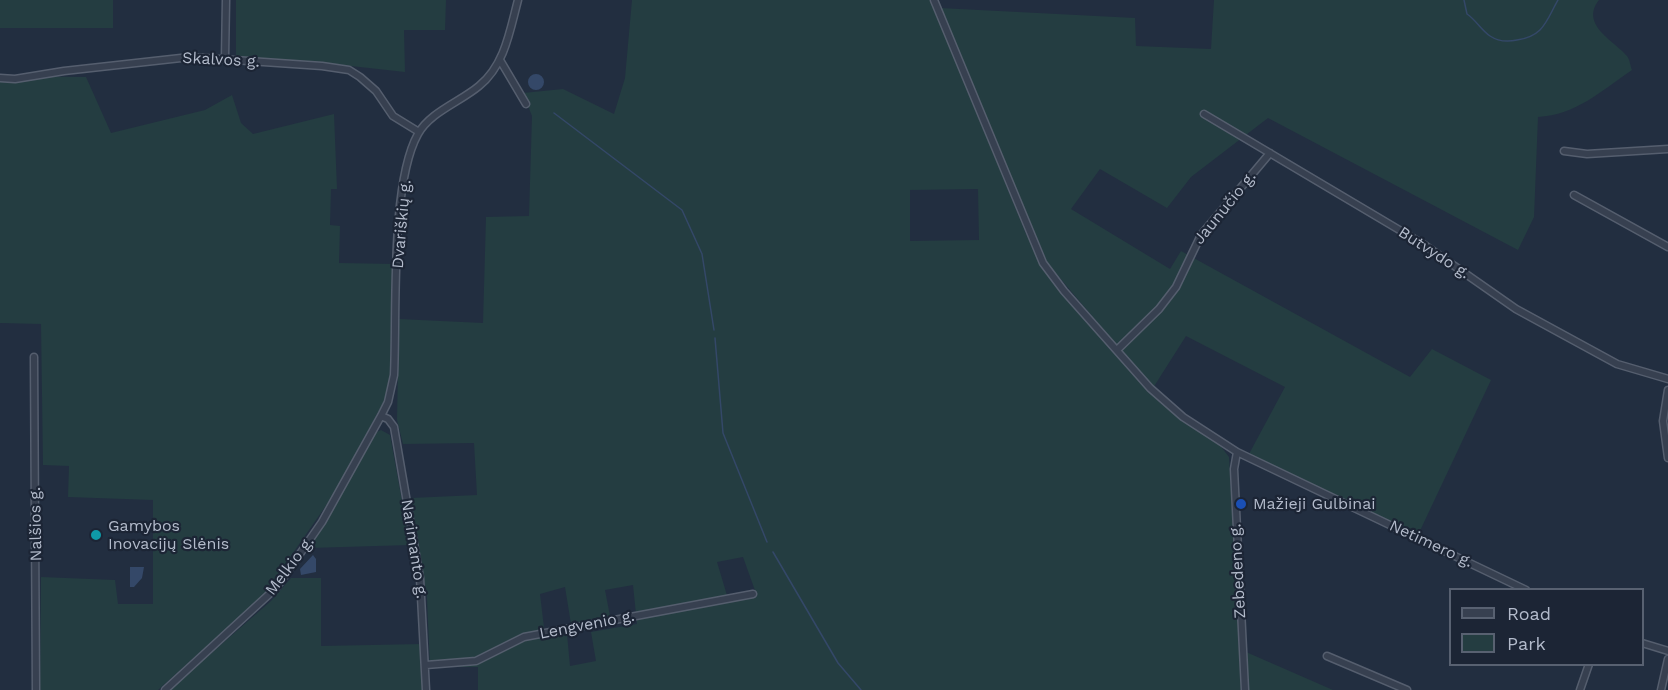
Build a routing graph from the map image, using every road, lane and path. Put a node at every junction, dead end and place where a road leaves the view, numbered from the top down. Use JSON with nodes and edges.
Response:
{"nodes":[{"id":1,"x":226,"y":0,"type":"edge"},
{"id":2,"x":518,"y":0,"type":"edge"},
{"id":3,"x":934,"y":0,"type":"edge"},
{"id":4,"x":225,"y":59,"type":"junction"},
{"id":5,"x":500,"y":60,"type":"junction"},
{"id":6,"x":0,"y":78,"type":"edge"},
{"id":7,"x":526,"y":104,"type":"dead end"},
{"id":8,"x":1204,"y":114,"type":"dead end"},
{"id":9,"x":419,"y":132,"type":"junction"},
{"id":10,"x":1668,"y":149,"type":"edge"},
{"id":11,"x":1564,"y":151,"type":"dead end"},
{"id":12,"x":1270,"y":153,"type":"junction"},
{"id":13,"x":1574,"y":195,"type":"dead end"},
{"id":14,"x":1668,"y":247,"type":"edge"},
{"id":15,"x":1117,"y":350,"type":"junction"},
{"id":16,"x":34,"y":357,"type":"dead end"},
{"id":17,"x":1668,"y":380,"type":"edge"},
{"id":18,"x":1668,"y":390,"type":"edge"},
{"id":19,"x":381,"y":416,"type":"junction"},
{"id":20,"x":1237,"y":452,"type":"junction"},
{"id":21,"x":1668,"y":458,"type":"edge"},
{"id":22,"x":1522,"y":588,"type":"edge"},
{"id":23,"x":753,"y":594,"type":"dead end"},
{"id":24,"x":1644,"y":645,"type":"edge"},
{"id":25,"x":1668,"y":651,"type":"edge"},
{"id":26,"x":1327,"y":656,"type":"dead end"},
{"id":27,"x":1668,"y":659,"type":"edge"},
{"id":28,"x":426,"y":665,"type":"junction"},
{"id":29,"x":1588,"y":666,"type":"edge"},
{"id":30,"x":36,"y":690,"type":"edge"},
{"id":31,"x":165,"y":690,"type":"edge"},
{"id":32,"x":426,"y":690,"type":"edge"},
{"id":33,"x":1245,"y":690,"type":"edge"},
{"id":34,"x":1407,"y":690,"type":"edge"},
{"id":35,"x":1580,"y":690,"type":"edge"},
{"id":36,"x":1661,"y":690,"type":"edge"}],
"edges":[{"from":1,"to":4,"type":"street"},
{"from":2,"to":5,"type":"street","name":"Dvariškių g."},
{"from":3,"to":15,"type":"street","name":"Netimero g."},
{"from":4,"to":6,"type":"street","name":"Skalvos g."},
{"from":4,"to":9,"type":"street","name":"Skalvos g."},
{"from":5,"to":7,"type":"street"},
{"from":5,"to":9,"type":"street","name":"Dvariškių g."},
{"from":8,"to":12,"type":"street","name":"Butvydo g."},
{"from":9,"to":19,"type":"street","name":"Dvariškių g."},
{"from":10,"to":11,"type":"street"},
{"from":12,"to":15,"type":"street","name":"Jaunučio g."},
{"from":12,"to":17,"type":"street","name":"Butvydo g."},
{"from":13,"to":14,"type":"street"},
{"from":15,"to":20,"type":"street","name":"Netimero g."},
{"from":16,"to":30,"type":"street","name":"Nalšios g."},
{"from":18,"to":21,"type":"street"},
{"from":19,"to":28,"type":"street","name":"Narimanto g."},
{"from":19,"to":31,"type":"street","name":"Melkio g."},
{"from":20,"to":22,"type":"street","name":"Netimero g."},
{"from":20,"to":33,"type":"street","name":"Zebedeno g."},
{"from":23,"to":28,"type":"street","name":"Lengvenio g."},
{"from":24,"to":25,"type":"street"},
{"from":26,"to":34,"type":"street"},
{"from":27,"to":36,"type":"street"},
{"from":28,"to":32,"type":"street","name":"Narimanto g."},
{"from":29,"to":35,"type":"street"}]}
